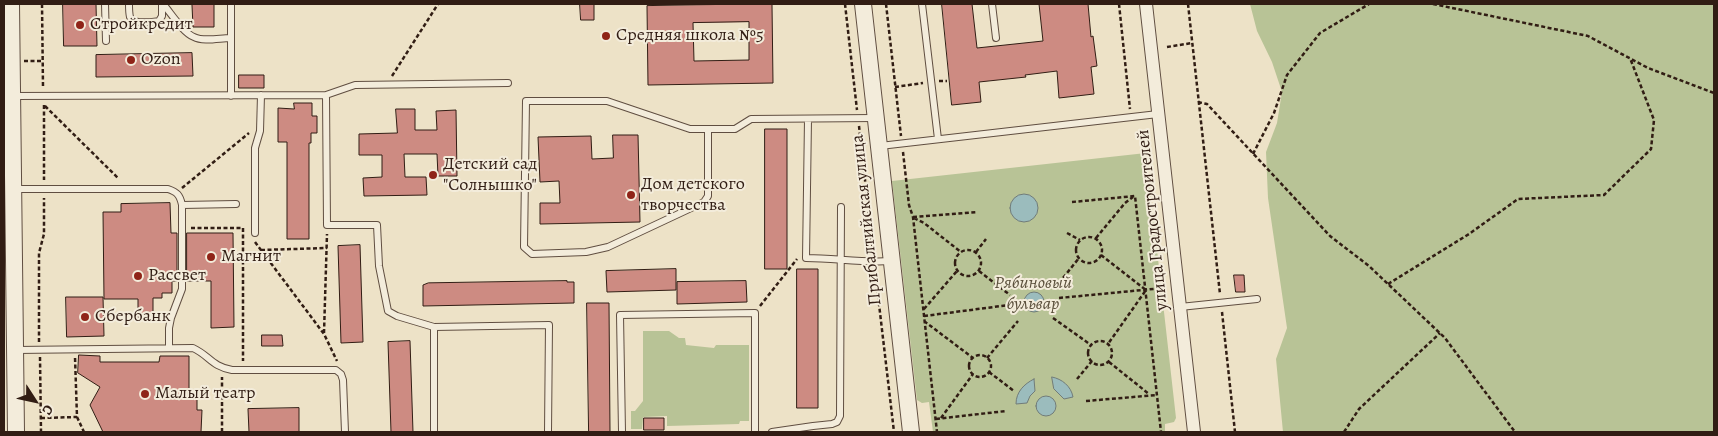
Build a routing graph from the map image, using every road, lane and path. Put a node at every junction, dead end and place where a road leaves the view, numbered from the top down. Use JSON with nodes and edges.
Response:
{"nodes":[{"id":1,"x":11,"y":4,"type":"edge"},
{"id":2,"x":42,"y":4,"type":"edge"},
{"id":3,"x":105,"y":4,"type":"edge"},
{"id":4,"x":129,"y":4,"type":"edge"},
{"id":5,"x":163,"y":4,"type":"edge"},
{"id":6,"x":230,"y":4,"type":"edge"},
{"id":7,"x":438,"y":4,"type":"edge"},
{"id":8,"x":845,"y":4,"type":"edge"},
{"id":9,"x":863,"y":4,"type":"edge"},
{"id":10,"x":886,"y":4,"type":"edge"},
{"id":11,"x":922,"y":4,"type":"edge"},
{"id":12,"x":992,"y":4,"type":"edge"},
{"id":13,"x":1119,"y":4,"type":"edge"},
{"id":14,"x":1146,"y":4,"type":"edge"},
{"id":15,"x":1188,"y":4,"type":"edge"},
{"id":16,"x":1369,"y":4,"type":"edge"},
{"id":17,"x":1433,"y":4,"type":"edge"},
{"id":18,"x":162,"y":16,"type":"junction"},
{"id":19,"x":174,"y":16,"type":"junction"},
{"id":20,"x":7,"y":32,"type":"edge"},
{"id":21,"x":230,"y":38,"type":"junction"},
{"id":22,"x":996,"y":38,"type":"dead end"},
{"id":23,"x":106,"y":41,"type":"dead end"},
{"id":24,"x":1192,"y":44,"type":"junction"},
{"id":25,"x":1168,"y":46,"type":"dead end"},
{"id":26,"x":1630,"y":58,"type":"junction"},
{"id":27,"x":508,"y":82,"type":"dead end"},
{"id":28,"x":387,"y":85,"type":"junction"},
{"id":29,"x":1714,"y":93,"type":"edge"},
{"id":30,"x":261,"y":95,"type":"junction"},
{"id":31,"x":326,"y":95,"type":"junction"},
{"id":32,"x":12,"y":96,"type":"junction"},
{"id":33,"x":44,"y":96,"type":"junction"},
{"id":34,"x":231,"y":96,"type":"junction"},
{"id":35,"x":1198,"y":102,"type":"junction"},
{"id":36,"x":1158,"y":114,"type":"junction"},
{"id":37,"x":1130,"y":117,"type":"junction"},
{"id":38,"x":808,"y":118,"type":"junction"},
{"id":39,"x":876,"y":118,"type":"junction"},
{"id":40,"x":858,"y":119,"type":"junction"},
{"id":41,"x":260,"y":124,"type":"junction"},
{"id":42,"x":708,"y":129,"type":"junction"},
{"id":43,"x":938,"y":139,"type":"junction"},
{"id":44,"x":902,"y":143,"type":"junction"},
{"id":45,"x":879,"y":146,"type":"junction"},
{"id":46,"x":1253,"y":154,"type":"junction"},
{"id":47,"x":44,"y":188,"type":"junction"},
{"id":48,"x":130,"y":189,"type":"junction"},
{"id":49,"x":177,"y":192,"type":"junction"},
{"id":50,"x":9,"y":193,"type":"edge"},
{"id":51,"x":1135,"y":196,"type":"junction"},
{"id":52,"x":1072,"y":202,"type":"dead end"},
{"id":53,"x":236,"y":204,"type":"dead end"},
{"id":54,"x":182,"y":205,"type":"junction"},
{"id":55,"x":841,"y":207,"type":"dead end"},
{"id":56,"x":977,"y":212,"type":"dead end"},
{"id":57,"x":913,"y":217,"type":"junction"},
{"id":58,"x":327,"y":225,"type":"junction"},
{"id":59,"x":182,"y":228,"type":"junction"},
{"id":60,"x":243,"y":228,"type":"junction"},
{"id":61,"x":1067,"y":233,"type":"dead end"},
{"id":62,"x":252,"y":234,"type":"joint"},
{"id":63,"x":1096,"y":238,"type":"junction"},
{"id":64,"x":986,"y":239,"type":"dead end"},
{"id":65,"x":1080,"y":240,"type":"junction"},
{"id":66,"x":254,"y":242,"type":"dead end"},
{"id":67,"x":327,"y":248,"type":"junction"},
{"id":68,"x":260,"y":250,"type":"junction"},
{"id":69,"x":961,"y":252,"type":"junction"},
{"id":70,"x":976,"y":252,"type":"junction"},
{"id":71,"x":1101,"y":255,"type":"junction"},
{"id":72,"x":806,"y":258,"type":"junction"},
{"id":73,"x":1078,"y":258,"type":"junction"},
{"id":74,"x":841,"y":260,"type":"junction"},
{"id":75,"x":891,"y":261,"type":"junction"},
{"id":76,"x":874,"y":262,"type":"junction"},
{"id":77,"x":958,"y":271,"type":"junction"},
{"id":78,"x":979,"y":271,"type":"junction"},
{"id":79,"x":1388,"y":284,"type":"junction"},
{"id":80,"x":1055,"y":288,"type":"dead end"},
{"id":81,"x":1163,"y":288,"type":"dead end"},
{"id":82,"x":1146,"y":290,"type":"junction"},
{"id":83,"x":1010,"y":295,"type":"dead end"},
{"id":84,"x":1059,"y":298,"type":"dead end"},
{"id":85,"x":1258,"y":299,"type":"dead end"},
{"id":86,"x":1221,"y":303,"type":"junction"},
{"id":87,"x":1009,"y":304,"type":"dead end"},
{"id":88,"x":1180,"y":307,"type":"junction"},
{"id":89,"x":924,"y":309,"type":"junction"},
{"id":90,"x":755,"y":313,"type":"junction"},
{"id":91,"x":924,"y":316,"type":"junction"},
{"id":92,"x":1054,"y":318,"type":"dead end"},
{"id":93,"x":924,"y":321,"type":"junction"},
{"id":94,"x":1018,"y":321,"type":"dead end"},
{"id":95,"x":434,"y":327,"type":"junction"},
{"id":96,"x":324,"y":334,"type":"junction"},
{"id":97,"x":1440,"y":334,"type":"junction"},
{"id":98,"x":1108,"y":344,"type":"junction"},
{"id":99,"x":1091,"y":346,"type":"junction"},
{"id":100,"x":74,"y":348,"type":"junction"},
{"id":101,"x":169,"y":348,"type":"junction"},
{"id":102,"x":40,"y":349,"type":"junction"},
{"id":103,"x":15,"y":350,"type":"junction"},
{"id":104,"x":973,"y":358,"type":"junction"},
{"id":105,"x":988,"y":358,"type":"junction"},
{"id":106,"x":1092,"y":361,"type":"junction"},
{"id":107,"x":1108,"y":361,"type":"junction"},
{"id":108,"x":222,"y":368,"type":"junction"},
{"id":109,"x":243,"y":370,"type":"junction"},
{"id":110,"x":989,"y":372,"type":"junction"},
{"id":111,"x":342,"y":374,"type":"junction"},
{"id":112,"x":973,"y":374,"type":"junction"},
{"id":113,"x":1077,"y":379,"type":"dead end"},
{"id":114,"x":1014,"y":391,"type":"dead end"},
{"id":115,"x":1150,"y":395,"type":"junction"},
{"id":116,"x":1157,"y":395,"type":"junction"},
{"id":117,"x":1086,"y":401,"type":"dead end"},
{"id":118,"x":1006,"y":411,"type":"dead end"},
{"id":119,"x":77,"y":417,"type":"junction"},
{"id":120,"x":41,"y":418,"type":"junction"},
{"id":121,"x":936,"y":419,"type":"junction"},
{"id":122,"x":16,"y":432,"type":"edge"},
{"id":123,"x":41,"y":432,"type":"edge"},
{"id":124,"x":84,"y":432,"type":"edge"},
{"id":125,"x":222,"y":432,"type":"edge"},
{"id":126,"x":345,"y":432,"type":"edge"},
{"id":127,"x":434,"y":432,"type":"edge"},
{"id":128,"x":548,"y":432,"type":"edge"},
{"id":129,"x":622,"y":432,"type":"edge"},
{"id":130,"x":755,"y":432,"type":"edge"},
{"id":131,"x":772,"y":432,"type":"edge"},
{"id":132,"x":894,"y":432,"type":"edge"},
{"id":133,"x":912,"y":432,"type":"edge"},
{"id":134,"x":937,"y":432,"type":"edge"},
{"id":135,"x":1161,"y":432,"type":"edge"},
{"id":136,"x":1194,"y":432,"type":"edge"},
{"id":137,"x":1236,"y":432,"type":"edge"},
{"id":138,"x":1344,"y":432,"type":"edge"},
{"id":139,"x":1515,"y":432,"type":"edge"}],
"edges":[{"from":1,"to":20,"type":"street"},
{"from":2,"to":33,"type":"path"},
{"from":3,"to":23,"type":"lane"},
{"from":4,"to":18,"type":"lane"},
{"from":5,"to":18,"type":"lane"},
{"from":5,"to":19,"type":"lane"},
{"from":6,"to":21,"type":"lane"},
{"from":7,"to":28,"type":"path"},
{"from":8,"to":40,"type":"path"},
{"from":9,"to":39,"type":"street","name":"Прибалтийская улица"},
{"from":10,"to":44,"type":"path"},
{"from":11,"to":43,"type":"lane"},
{"from":12,"to":22,"type":"lane"},
{"from":13,"to":37,"type":"path"},
{"from":14,"to":36,"type":"street","name":"улица Градостроителей"},
{"from":15,"to":24,"type":"path"},
{"from":16,"to":46,"type":"path"},
{"from":17,"to":26,"type":"path"},
{"from":18,"to":19,"type":"lane"},
{"from":19,"to":21,"type":"lane"},
{"from":20,"to":32,"type":"street"},
{"from":21,"to":34,"type":"lane"},
{"from":24,"to":25,"type":"path"},
{"from":24,"to":35,"type":"path"},
{"from":26,"to":29,"type":"path"},
{"from":26,"to":79,"type":"path"},
{"from":27,"to":28,"type":"lane"},
{"from":28,"to":31,"type":"lane"},
{"from":30,"to":31,"type":"lane"},
{"from":30,"to":34,"type":"lane"},
{"from":30,"to":41,"type":"lane"},
{"from":31,"to":58,"type":"lane"},
{"from":32,"to":33,"type":"lane"},
{"from":32,"to":50,"type":"street"},
{"from":33,"to":34,"type":"lane"},
{"from":35,"to":46,"type":"path"},
{"from":35,"to":86,"type":"path"},
{"from":36,"to":37,"type":"lane"},
{"from":36,"to":88,"type":"street","name":"улица Градостроителей"},
{"from":37,"to":43,"type":"lane"},
{"from":38,"to":40,"type":"lane"},
{"from":38,"to":42,"type":"lane"},
{"from":38,"to":72,"type":"lane"},
{"from":39,"to":40,"type":"lane"},
{"from":39,"to":45,"type":"street","name":"Прибалтийская улица"},
{"from":40,"to":76,"type":"path"},
{"from":41,"to":49,"type":"path"},
{"from":41,"to":62,"type":"lane"},
{"from":42,"to":42,"type":"lane"},
{"from":43,"to":44,"type":"lane"},
{"from":44,"to":45,"type":"lane"},
{"from":44,"to":57,"type":"path"},
{"from":45,"to":75,"type":"street","name":"Прибалтийская улица"},
{"from":46,"to":79,"type":"path"},
{"from":47,"to":48,"type":"lane"},
{"from":47,"to":48,"type":"path"},
{"from":47,"to":50,"type":"lane"},
{"from":47,"to":102,"type":"path"},
{"from":48,"to":49,"type":"lane"},
{"from":49,"to":54,"type":"lane"},
{"from":50,"to":103,"type":"street"},
{"from":51,"to":52,"type":"path"},
{"from":51,"to":63,"type":"path"},
{"from":51,"to":82,"type":"path"},
{"from":53,"to":54,"type":"lane"},
{"from":54,"to":59,"type":"lane"},
{"from":55,"to":74,"type":"lane"},
{"from":56,"to":57,"type":"path"},
{"from":57,"to":69,"type":"path"},
{"from":57,"to":89,"type":"path"},
{"from":58,"to":67,"type":"path"},
{"from":58,"to":95,"type":"lane"},
{"from":59,"to":60,"type":"path"},
{"from":59,"to":101,"type":"lane"},
{"from":60,"to":62,"type":"path"},
{"from":60,"to":109,"type":"path"},
{"from":61,"to":65,"type":"path"},
{"from":63,"to":65,"type":"path"},
{"from":63,"to":71,"type":"path"},
{"from":64,"to":70,"type":"path"},
{"from":65,"to":73,"type":"path"},
{"from":66,"to":68,"type":"path"},
{"from":67,"to":68,"type":"path"},
{"from":67,"to":96,"type":"path"},
{"from":68,"to":96,"type":"path"},
{"from":69,"to":70,"type":"path"},
{"from":69,"to":77,"type":"path"},
{"from":70,"to":78,"type":"path"},
{"from":71,"to":73,"type":"path"},
{"from":71,"to":82,"type":"path"},
{"from":72,"to":74,"type":"lane"},
{"from":72,"to":90,"type":"path"},
{"from":73,"to":80,"type":"path"},
{"from":74,"to":76,"type":"lane"},
{"from":74,"to":131,"type":"lane"},
{"from":75,"to":76,"type":"lane"},
{"from":75,"to":133,"type":"street","name":"Прибалтийская улица"},
{"from":76,"to":132,"type":"path"},
{"from":77,"to":78,"type":"path"},
{"from":77,"to":89,"type":"path"},
{"from":78,"to":83,"type":"path"},
{"from":79,"to":97,"type":"path"},
{"from":81,"to":82,"type":"path"},
{"from":82,"to":84,"type":"path"},
{"from":82,"to":98,"type":"path"},
{"from":82,"to":116,"type":"path"},
{"from":85,"to":86,"type":"lane"},
{"from":86,"to":88,"type":"lane"},
{"from":86,"to":137,"type":"path"},
{"from":87,"to":91,"type":"path"},
{"from":88,"to":136,"type":"street","name":"улица Градостроителей"},
{"from":89,"to":91,"type":"path"},
{"from":90,"to":129,"type":"lane"},
{"from":90,"to":130,"type":"lane"},
{"from":91,"to":93,"type":"path"},
{"from":92,"to":99,"type":"path"},
{"from":93,"to":104,"type":"path"},
{"from":93,"to":121,"type":"path"},
{"from":94,"to":105,"type":"path"},
{"from":95,"to":127,"type":"lane"},
{"from":95,"to":128,"type":"lane"},
{"from":96,"to":111,"type":"path"},
{"from":97,"to":138,"type":"path"},
{"from":97,"to":139,"type":"path"},
{"from":98,"to":99,"type":"path"},
{"from":98,"to":107,"type":"path"},
{"from":99,"to":106,"type":"path"},
{"from":100,"to":101,"type":"lane"},
{"from":100,"to":102,"type":"lane"},
{"from":100,"to":119,"type":"path"},
{"from":101,"to":108,"type":"lane"},
{"from":102,"to":103,"type":"lane"},
{"from":102,"to":120,"type":"path"},
{"from":103,"to":122,"type":"street"},
{"from":104,"to":105,"type":"path"},
{"from":104,"to":112,"type":"path"},
{"from":105,"to":110,"type":"path"},
{"from":106,"to":107,"type":"path"},
{"from":106,"to":113,"type":"path"},
{"from":107,"to":115,"type":"path"},
{"from":108,"to":109,"type":"lane"},
{"from":108,"to":125,"type":"path"},
{"from":109,"to":111,"type":"lane"},
{"from":110,"to":112,"type":"path"},
{"from":110,"to":114,"type":"path"},
{"from":111,"to":126,"type":"lane"},
{"from":112,"to":121,"type":"path"},
{"from":115,"to":116,"type":"path"},
{"from":115,"to":117,"type":"path"},
{"from":116,"to":135,"type":"path"},
{"from":118,"to":121,"type":"path"},
{"from":119,"to":120,"type":"path"},
{"from":119,"to":124,"type":"path"},
{"from":120,"to":123,"type":"path"},
{"from":121,"to":134,"type":"path"}]}
